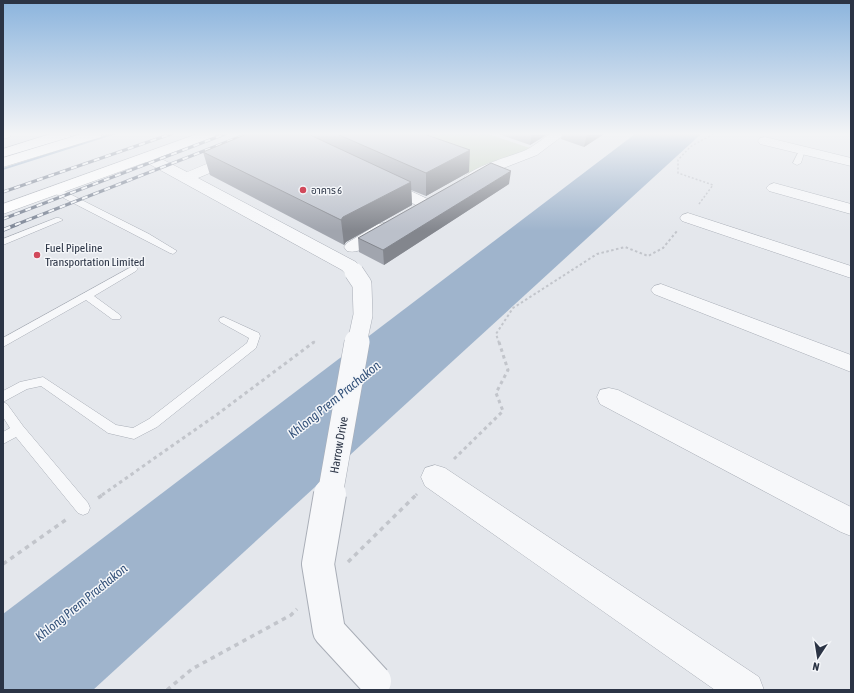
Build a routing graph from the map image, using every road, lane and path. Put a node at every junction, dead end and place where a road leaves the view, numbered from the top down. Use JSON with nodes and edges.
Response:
{"nodes":[{"id":1,"x":121,"y":166,"type":"edge"},
{"id":2,"x":164,"y":166,"type":"edge"},
{"id":3,"x":217,"y":166,"type":"edge"},
{"id":4,"x":495,"y":166,"type":"edge"},
{"id":5,"x":678,"y":166,"type":"edge"},
{"id":6,"x":370,"y":177,"type":"edge"},
{"id":7,"x":186,"y":178,"type":"junction"},
{"id":8,"x":460,"y":184,"type":"edge"},
{"id":9,"x":774,"y":188,"type":"dead end"},
{"id":10,"x":55,"y":190,"type":"junction"},
{"id":11,"x":3,"y":209,"type":"edge"},
{"id":12,"x":851,"y":209,"type":"edge"},
{"id":13,"x":688,"y":218,"type":"junction"},
{"id":14,"x":59,"y":220,"type":"dead end"},
{"id":15,"x":3,"y":242,"type":"edge"},
{"id":16,"x":173,"y":251,"type":"dead end"},
{"id":17,"x":354,"y":260,"type":"junction"},
{"id":18,"x":133,"y":269,"type":"dead end"},
{"id":19,"x":851,"y":272,"type":"edge"},
{"id":20,"x":661,"y":290,"type":"dead end"},
{"id":21,"x":86,"y":295,"type":"junction"},
{"id":22,"x":116,"y":317,"type":"dead end"},
{"id":23,"x":224,"y":320,"type":"dead end"},
{"id":24,"x":4,"y":340,"type":"edge"},
{"id":25,"x":316,"y":340,"type":"dead end"},
{"id":26,"x":851,"y":364,"type":"edge"},
{"id":27,"x":3,"y":397,"type":"edge"},
{"id":28,"x":609,"y":397,"type":"dead end"},
{"id":29,"x":3,"y":407,"type":"edge"},
{"id":30,"x":18,"y":430,"type":"junction"},
{"id":31,"x":3,"y":439,"type":"edge"},
{"id":32,"x":435,"y":477,"type":"junction"},
{"id":33,"x":83,"y":508,"type":"junction"},
{"id":34,"x":851,"y":522,"type":"edge"},
{"id":35,"x":3,"y":564,"type":"edge"},
{"id":36,"x":343,"y":566,"type":"dead end"},
{"id":37,"x":302,"y":604,"type":"dead end"},
{"id":38,"x":380,"y":686,"type":"edge"},
{"id":39,"x":167,"y":690,"type":"edge"},
{"id":40,"x":746,"y":690,"type":"edge"}],
"edges":[{"from":1,"to":10,"type":"main road"},
{"from":2,"to":7,"type":"street","name":"Harrow Drive"},
{"from":3,"to":7,"type":"street"},
{"from":4,"to":8,"type":"street"},
{"from":5,"to":13,"type":"path"},
{"from":6,"to":17,"type":"street"},
{"from":7,"to":17,"type":"street","name":"Harrow Drive"},
{"from":9,"to":12,"type":"street"},
{"from":10,"to":11,"type":"main road"},
{"from":10,"to":16,"type":"lane"},
{"from":13,"to":19,"type":"street"},
{"from":13,"to":32,"type":"path"},
{"from":14,"to":15,"type":"lane"},
{"from":17,"to":38,"type":"street","name":"Harrow Drive","bridge":true},
{"from":18,"to":21,"type":"lane"},
{"from":20,"to":26,"type":"street"},
{"from":21,"to":22,"type":"lane"},
{"from":21,"to":24,"type":"lane"},
{"from":23,"to":27,"type":"lane"},
{"from":25,"to":33,"type":"path"},
{"from":28,"to":34,"type":"street"},
{"from":29,"to":30,"type":"lane"},
{"from":30,"to":31,"type":"lane"},
{"from":30,"to":33,"type":"lane"},
{"from":32,"to":36,"type":"path"},
{"from":32,"to":40,"type":"street"},
{"from":33,"to":35,"type":"path"},
{"from":37,"to":39,"type":"path"}]}
